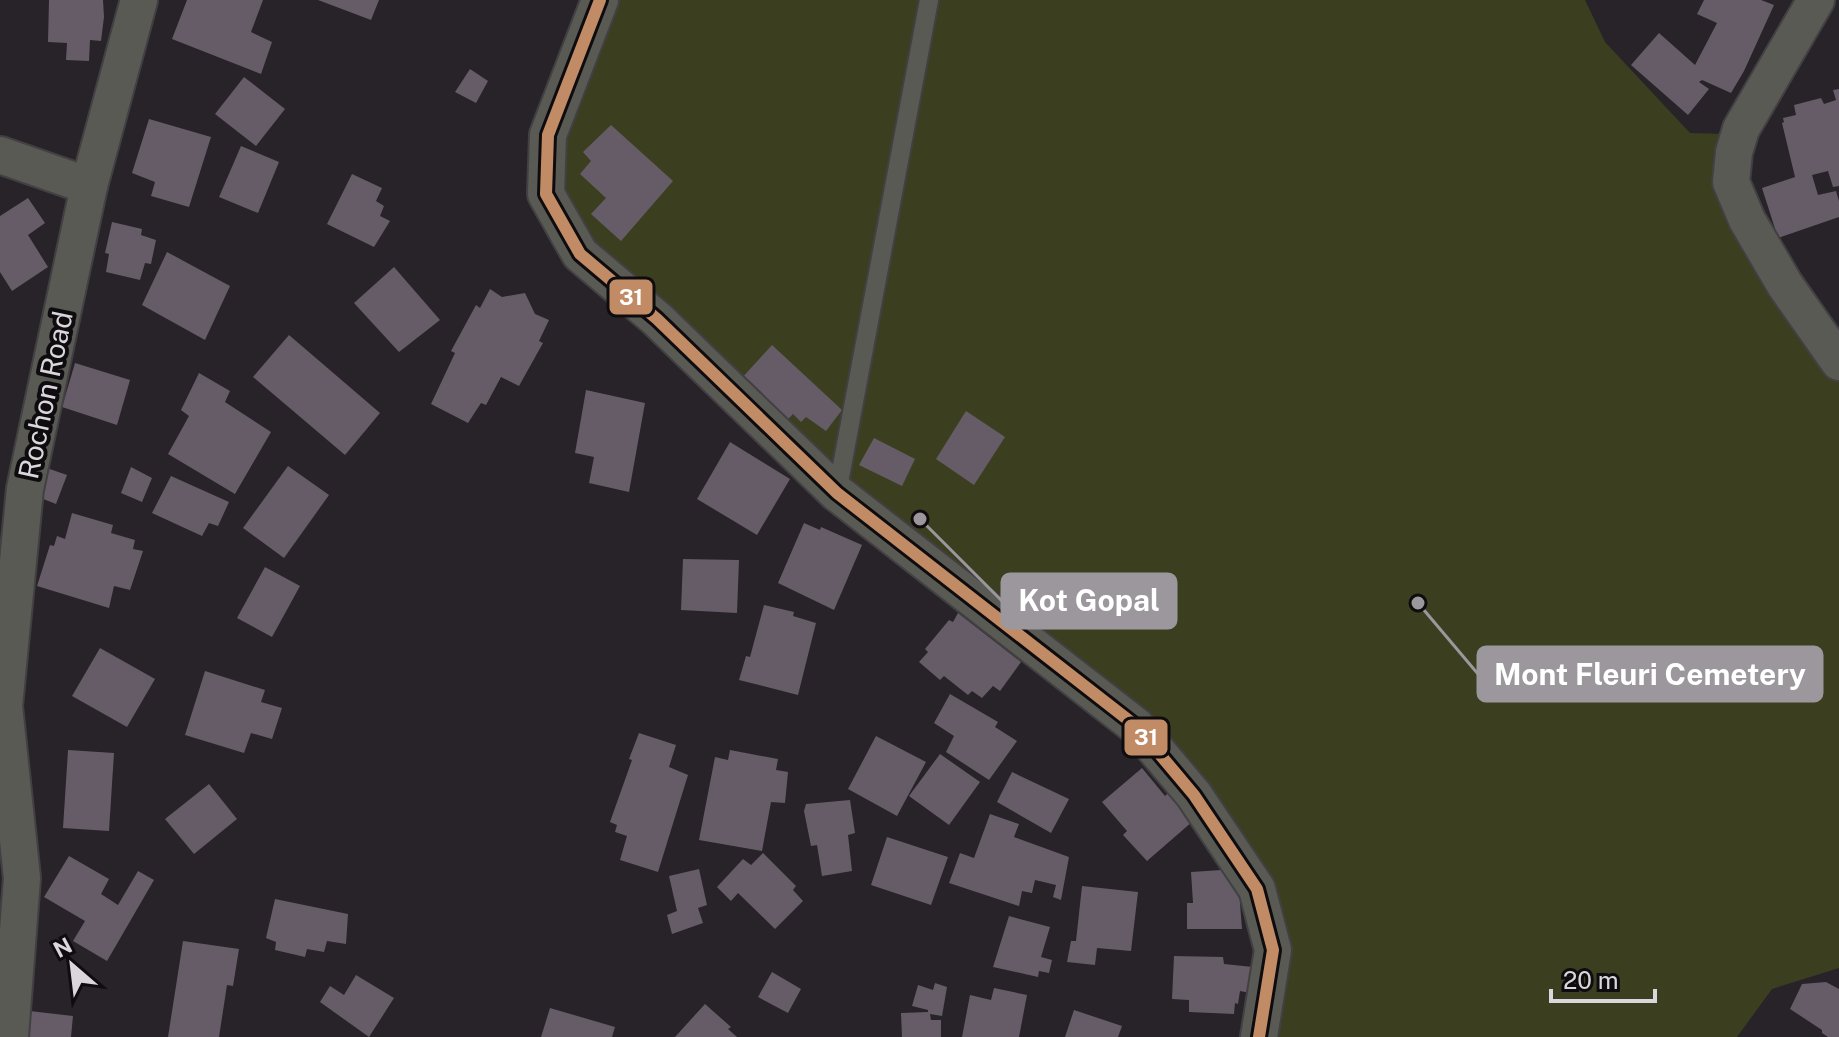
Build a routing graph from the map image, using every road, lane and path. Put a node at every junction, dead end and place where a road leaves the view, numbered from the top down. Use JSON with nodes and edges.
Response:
{"nodes":[{"id":1,"x":139,"y":0,"type":"edge"},
{"id":2,"x":600,"y":0,"type":"edge"},
{"id":3,"x":929,"y":0,"type":"edge"},
{"id":4,"x":1816,"y":0,"type":"edge"},
{"id":5,"x":0,"y":155,"type":"edge"},
{"id":6,"x":89,"y":186,"type":"junction"},
{"id":7,"x":1839,"y":362,"type":"edge"},
{"id":8,"x":12,"y":486,"type":"edge"},
{"id":9,"x":837,"y":493,"type":"junction"},
{"id":10,"x":10,"y":1037,"type":"edge"},
{"id":11,"x":1259,"y":1037,"type":"edge"}],
"edges":[{"from":1,"to":6,"type":"street","name":"Rochon Road"},
{"from":2,"to":9,"type":"street"},
{"from":3,"to":9,"type":"lane"},
{"from":4,"to":7,"type":"street"},
{"from":5,"to":6,"type":"street"},
{"from":6,"to":8,"type":"street","name":"Rochon Road"},
{"from":8,"to":10,"type":"street","name":"Rochon Road"},
{"from":9,"to":11,"type":"street"}]}
